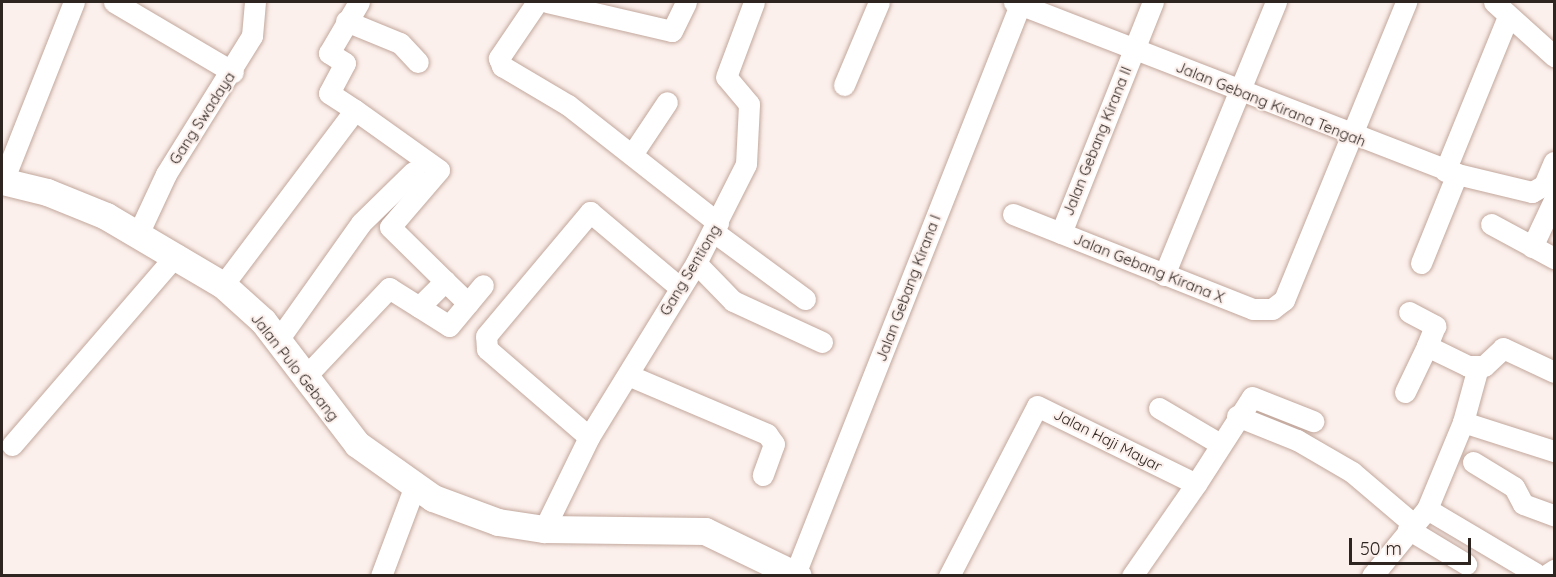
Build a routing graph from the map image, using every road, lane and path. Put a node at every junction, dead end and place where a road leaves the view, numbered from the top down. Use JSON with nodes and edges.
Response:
{"nodes":[{"id":1,"x":74,"y":2,"type":"edge"},
{"id":2,"x":114,"y":2,"type":"edge"},
{"id":3,"x":255,"y":2,"type":"edge"},
{"id":4,"x":359,"y":2,"type":"edge"},
{"id":5,"x":537,"y":2,"type":"edge"},
{"id":6,"x":547,"y":2,"type":"edge"},
{"id":7,"x":686,"y":2,"type":"edge"},
{"id":8,"x":754,"y":2,"type":"edge"},
{"id":9,"x":879,"y":2,"type":"edge"},
{"id":10,"x":1018,"y":2,"type":"edge"},
{"id":11,"x":1153,"y":2,"type":"edge"},
{"id":12,"x":1276,"y":2,"type":"edge"},
{"id":13,"x":1406,"y":2,"type":"edge"},
{"id":14,"x":1501,"y":9,"type":"edge"},
{"id":15,"x":346,"y":21,"type":"junction"},
{"id":16,"x":1134,"y":50,"type":"junction"},
{"id":17,"x":1554,"y":56,"type":"edge"},
{"id":18,"x":418,"y":62,"type":"dead end"},
{"id":19,"x":233,"y":72,"type":"junction"},
{"id":20,"x":844,"y":85,"type":"dead end"},
{"id":21,"x":1240,"y":93,"type":"junction"},
{"id":22,"x":667,"y":102,"type":"dead end"},
{"id":23,"x":355,"y":110,"type":"junction"},
{"id":24,"x":1352,"y":138,"type":"junction"},
{"id":25,"x":633,"y":153,"type":"junction"},
{"id":26,"x":1554,"y":162,"type":"edge"},
{"id":27,"x":412,"y":172,"type":"dead end"},
{"id":28,"x":1451,"y":173,"type":"junction"},
{"id":29,"x":2,"y":181,"type":"edge"},
{"id":30,"x":1554,"y":200,"type":"edge"},
{"id":31,"x":1013,"y":214,"type":"dead end"},
{"id":32,"x":1491,"y":224,"type":"dead end"},
{"id":33,"x":716,"y":228,"type":"junction"},
{"id":34,"x":139,"y":232,"type":"junction"},
{"id":35,"x":1061,"y":233,"type":"junction"},
{"id":36,"x":1532,"y":247,"type":"junction"},
{"id":37,"x":177,"y":254,"type":"junction"},
{"id":38,"x":1554,"y":258,"type":"edge"},
{"id":39,"x":696,"y":263,"type":"junction"},
{"id":40,"x":1421,"y":263,"type":"dead end"},
{"id":41,"x":1164,"y":275,"type":"junction"},
{"id":42,"x":445,"y":281,"type":"junction"},
{"id":43,"x":223,"y":285,"type":"junction"},
{"id":44,"x":483,"y":285,"type":"dead end"},
{"id":45,"x":679,"y":287,"type":"junction"},
{"id":46,"x":805,"y":299,"type":"dead end"},
{"id":47,"x":419,"y":307,"type":"junction"},
{"id":48,"x":462,"y":310,"type":"junction"},
{"id":49,"x":1409,"y":312,"type":"dead end"},
{"id":50,"x":278,"y":340,"type":"junction"},
{"id":51,"x":484,"y":340,"type":"junction"},
{"id":52,"x":822,"y":342,"type":"dead end"},
{"id":53,"x":1427,"y":346,"type":"junction"},
{"id":54,"x":1478,"y":367,"type":"junction"},
{"id":55,"x":1554,"y":372,"type":"edge"},
{"id":56,"x":628,"y":375,"type":"junction"},
{"id":57,"x":304,"y":378,"type":"junction"},
{"id":58,"x":1405,"y":392,"type":"dead end"},
{"id":59,"x":1160,"y":408,"type":"dead end"},
{"id":60,"x":1237,"y":416,"type":"junction"},
{"id":61,"x":1313,"y":420,"type":"dead end"},
{"id":62,"x":1463,"y":422,"type":"junction"},
{"id":63,"x":589,"y":437,"type":"junction"},
{"id":64,"x":1220,"y":444,"type":"junction"},
{"id":65,"x":12,"y":445,"type":"dead end"},
{"id":66,"x":1554,"y":451,"type":"edge"},
{"id":67,"x":1473,"y":462,"type":"dead end"},
{"id":68,"x":763,"y":475,"type":"dead end"},
{"id":69,"x":1196,"y":484,"type":"junction"},
{"id":70,"x":414,"y":488,"type":"junction"},
{"id":71,"x":1554,"y":515,"type":"edge"},
{"id":72,"x":1416,"y":521,"type":"junction"},
{"id":73,"x":544,"y":529,"type":"junction"},
{"id":74,"x":1466,"y":564,"type":"dead end"},
{"id":75,"x":1134,"y":574,"type":"edge"},
{"id":76,"x":1541,"y":574,"type":"edge"},
{"id":77,"x":796,"y":575,"type":"edge"},
{"id":78,"x":381,"y":576,"type":"edge"},
{"id":79,"x":949,"y":576,"type":"edge"},
{"id":80,"x":1372,"y":576,"type":"edge"}],
"edges":[{"from":1,"to":29,"type":"street"},
{"from":2,"to":19,"type":"street"},
{"from":3,"to":19,"type":"street","name":"Gang Swadaya"},
{"from":4,"to":15,"type":"street"},
{"from":5,"to":25,"type":"street"},
{"from":6,"to":7,"type":"street"},
{"from":8,"to":33,"type":"street","name":"Gang Sentiong"},
{"from":9,"to":20,"type":"street"},
{"from":10,"to":16,"type":"street","name":"Jalan Gebang Kirana Tengah"},
{"from":10,"to":77,"type":"street","name":"Jalan Gebang Kirana I"},
{"from":11,"to":16,"type":"street","name":"Jalan Gebang Kirana II"},
{"from":12,"to":21,"type":"street"},
{"from":13,"to":24,"type":"street"},
{"from":14,"to":17,"type":"street"},
{"from":14,"to":28,"type":"street"},
{"from":15,"to":18,"type":"street"},
{"from":15,"to":23,"type":"street"},
{"from":16,"to":21,"type":"street","name":"Jalan Gebang Kirana Tengah"},
{"from":16,"to":35,"type":"street","name":"Jalan Gebang Kirana II"},
{"from":19,"to":34,"type":"street","name":"Gang Swadaya"},
{"from":21,"to":24,"type":"street","name":"Jalan Gebang Kirana Tengah"},
{"from":21,"to":41,"type":"street"},
{"from":22,"to":25,"type":"street"},
{"from":23,"to":42,"type":"street"},
{"from":23,"to":43,"type":"street"},
{"from":24,"to":28,"type":"street","name":"Jalan Gebang Kirana Tengah"},
{"from":24,"to":41,"type":"street","name":"Jalan Gebang Kirana X"},
{"from":25,"to":33,"type":"street"},
{"from":26,"to":28,"type":"street","name":"Jalan Gebang Kirana Tengah"},
{"from":27,"to":50,"type":"street"},
{"from":28,"to":40,"type":"street"},
{"from":29,"to":34,"type":"main road","name":"Jalan Pulo Gebang"},
{"from":30,"to":36,"type":"street"},
{"from":31,"to":35,"type":"street","name":"Jalan Gebang Kirana X"},
{"from":32,"to":36,"type":"street"},
{"from":33,"to":39,"type":"street","name":"Gang Sentiong"},
{"from":33,"to":46,"type":"street"},
{"from":34,"to":37,"type":"main road","name":"Jalan Pulo Gebang"},
{"from":35,"to":41,"type":"street","name":"Jalan Gebang Kirana X"},
{"from":36,"to":38,"type":"street"},
{"from":37,"to":43,"type":"main road","name":"Jalan Pulo Gebang"},
{"from":37,"to":65,"type":"street"},
{"from":39,"to":45,"type":"street","name":"Gang Sentiong"},
{"from":39,"to":52,"type":"street"},
{"from":42,"to":47,"type":"street"},
{"from":42,"to":48,"type":"street"},
{"from":43,"to":50,"type":"main road","name":"Jalan Pulo Gebang"},
{"from":44,"to":48,"type":"street"},
{"from":45,"to":51,"type":"street"},
{"from":45,"to":56,"type":"street","name":"Gang Sentiong"},
{"from":47,"to":48,"type":"street"},
{"from":47,"to":57,"type":"street"},
{"from":48,"to":51,"type":"street"},
{"from":49,"to":53,"type":"street"},
{"from":50,"to":57,"type":"main road","name":"Jalan Pulo Gebang"},
{"from":51,"to":63,"type":"street"},
{"from":53,"to":54,"type":"street"},
{"from":53,"to":58,"type":"street"},
{"from":54,"to":55,"type":"street"},
{"from":54,"to":62,"type":"street"},
{"from":56,"to":63,"type":"street","name":"Gang Sentiong"},
{"from":56,"to":68,"type":"street"},
{"from":57,"to":70,"type":"main road","name":"Jalan Pulo Gebang"},
{"from":59,"to":64,"type":"street"},
{"from":60,"to":61,"type":"street"},
{"from":60,"to":64,"type":"street"},
{"from":60,"to":72,"type":"street"},
{"from":62,"to":66,"type":"street"},
{"from":62,"to":72,"type":"street"},
{"from":63,"to":73,"type":"street","name":"Gang Sentiong"},
{"from":64,"to":69,"type":"street"},
{"from":67,"to":71,"type":"street"},
{"from":69,"to":75,"type":"street"},
{"from":69,"to":79,"type":"street","name":"Jalan Haji Mayar"},
{"from":70,"to":73,"type":"main road","name":"Jalan Pulo Gebang"},
{"from":70,"to":78,"type":"street"},
{"from":72,"to":74,"type":"street"},
{"from":72,"to":76,"type":"street"},
{"from":72,"to":80,"type":"street"},
{"from":73,"to":77,"type":"main road","name":"Jalan Pulo Gebang"}]}
